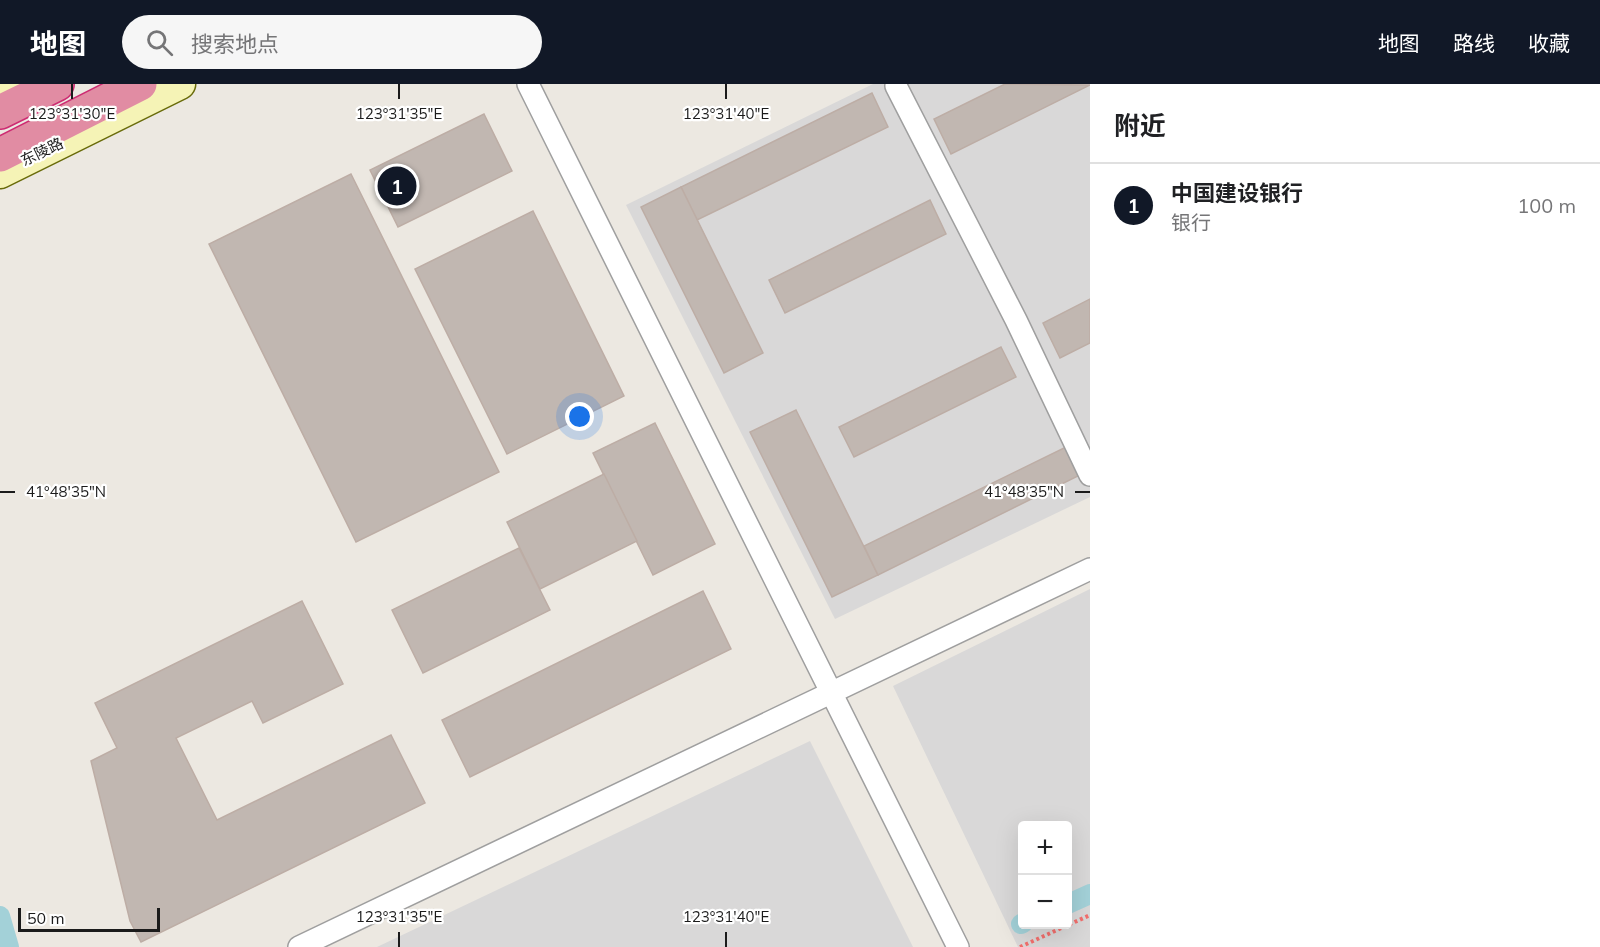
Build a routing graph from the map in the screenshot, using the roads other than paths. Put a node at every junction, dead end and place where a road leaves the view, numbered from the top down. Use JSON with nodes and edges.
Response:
{"nodes":[{"id":1,"x":14,"y":84,"type":"edge"},
{"id":2,"x":57,"y":84,"type":"edge"},
{"id":3,"x":140,"y":84,"type":"edge"},
{"id":4,"x":162,"y":84,"type":"edge"},
{"id":5,"x":180,"y":84,"type":"edge"},
{"id":6,"x":528,"y":84,"type":"edge"},
{"id":7,"x":896,"y":86,"type":"dead end"},
{"id":8,"x":0,"y":91,"type":"edge"},
{"id":9,"x":0,"y":112,"type":"edge"},
{"id":10,"x":112,"y":117,"type":"junction"},
{"id":11,"x":0,"y":154,"type":"edge"},
{"id":12,"x":0,"y":173,"type":"edge"},
{"id":13,"x":1090,"y":475,"type":"edge"},
{"id":14,"x":1090,"y":569,"type":"edge"},
{"id":15,"x":833,"y":692,"type":"junction"},
{"id":16,"x":299,"y":947,"type":"edge"},
{"id":17,"x":958,"y":947,"type":"edge"}],
"edges":[{"from":1,"to":8,"type":"main road"},
{"from":2,"to":9,"type":"highway"},
{"from":3,"to":11,"type":"highway"},
{"from":4,"to":10,"type":"highway"},
{"from":5,"to":10,"type":"main road","name":"东陵路"},
{"from":6,"to":15,"type":"street"},
{"from":7,"to":13,"type":"street"},
{"from":10,"to":12,"type":"main road","name":"东陵路"},
{"from":14,"to":15,"type":"street"},
{"from":15,"to":16,"type":"street"},
{"from":15,"to":17,"type":"street"}]}
